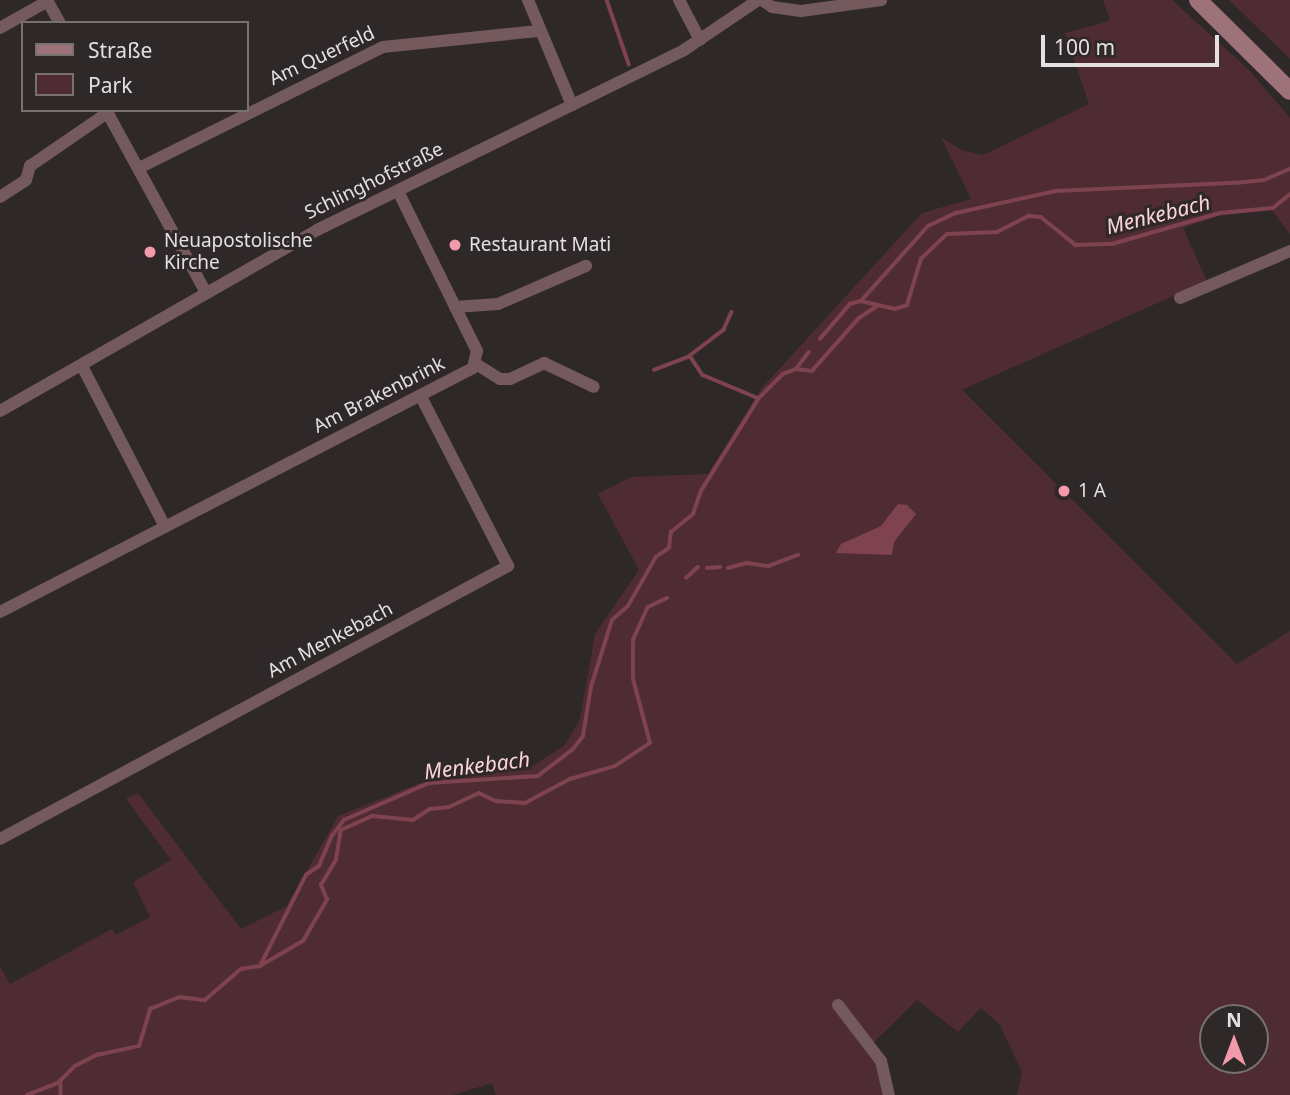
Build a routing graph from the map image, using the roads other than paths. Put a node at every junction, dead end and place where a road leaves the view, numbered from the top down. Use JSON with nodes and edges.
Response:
{"nodes":[{"id":1,"x":528,"y":0,"type":"edge"},
{"id":2,"x":679,"y":0,"type":"edge"},
{"id":3,"x":760,"y":0,"type":"edge"},
{"id":4,"x":881,"y":0,"type":"edge"},
{"id":5,"x":1198,"y":0,"type":"edge"},
{"id":6,"x":48,"y":1,"type":"edge"},
{"id":7,"x":59,"y":21,"type":"edge"},
{"id":8,"x":0,"y":28,"type":"edge"},
{"id":9,"x":538,"y":31,"type":"junction"},
{"id":10,"x":700,"y":40,"type":"junction"},
{"id":11,"x":1290,"y":91,"type":"edge"},
{"id":12,"x":572,"y":105,"type":"junction"},
{"id":13,"x":107,"y":112,"type":"edge"},
{"id":14,"x":139,"y":168,"type":"junction"},
{"id":15,"x":398,"y":191,"type":"junction"},
{"id":16,"x":0,"y":197,"type":"edge"},
{"id":17,"x":1290,"y":251,"type":"edge"},
{"id":18,"x":586,"y":266,"type":"dead end"},
{"id":19,"x":206,"y":293,"type":"junction"},
{"id":20,"x":1180,"y":298,"type":"dead end"},
{"id":21,"x":454,"y":307,"type":"junction"},
{"id":22,"x":476,"y":364,"type":"junction"},
{"id":23,"x":82,"y":366,"type":"junction"},
{"id":24,"x":594,"y":387,"type":"dead end"},
{"id":25,"x":420,"y":395,"type":"junction"},
{"id":26,"x":0,"y":411,"type":"edge"},
{"id":27,"x":165,"y":527,"type":"junction"},
{"id":28,"x":0,"y":612,"type":"edge"},
{"id":29,"x":0,"y":839,"type":"edge"},
{"id":30,"x":838,"y":1005,"type":"dead end"},
{"id":31,"x":890,"y":1095,"type":"edge"}],
"edges":[{"from":1,"to":9,"type":"street"},
{"from":2,"to":10,"type":"street"},
{"from":3,"to":4,"type":"street"},
{"from":3,"to":10,"type":"street","name":"Schlinghofstraße"},
{"from":5,"to":11,"type":"main road"},
{"from":6,"to":7,"type":"street"},
{"from":6,"to":8,"type":"street"},
{"from":9,"to":12,"type":"street"},
{"from":9,"to":14,"type":"street","name":"Am Querfeld"},
{"from":10,"to":12,"type":"street","name":"Schlinghofstraße"},
{"from":12,"to":15,"type":"street","name":"Schlinghofstraße"},
{"from":13,"to":14,"type":"street"},
{"from":13,"to":16,"type":"street"},
{"from":14,"to":19,"type":"street"},
{"from":15,"to":19,"type":"street","name":"Schlinghofstraße"},
{"from":15,"to":21,"type":"street"},
{"from":17,"to":20,"type":"street"},
{"from":18,"to":21,"type":"street"},
{"from":19,"to":23,"type":"street","name":"Schlinghofstraße"},
{"from":21,"to":22,"type":"street"},
{"from":22,"to":24,"type":"street"},
{"from":22,"to":25,"type":"street","name":"Am Brakenbrink"},
{"from":23,"to":26,"type":"street","name":"Schlinghofstraße"},
{"from":23,"to":27,"type":"street"},
{"from":25,"to":27,"type":"street","name":"Am Brakenbrink"},
{"from":25,"to":29,"type":"street","name":"Am Menkebach"},
{"from":27,"to":28,"type":"street","name":"Am Brakenbrink"},
{"from":30,"to":31,"type":"street"}]}
